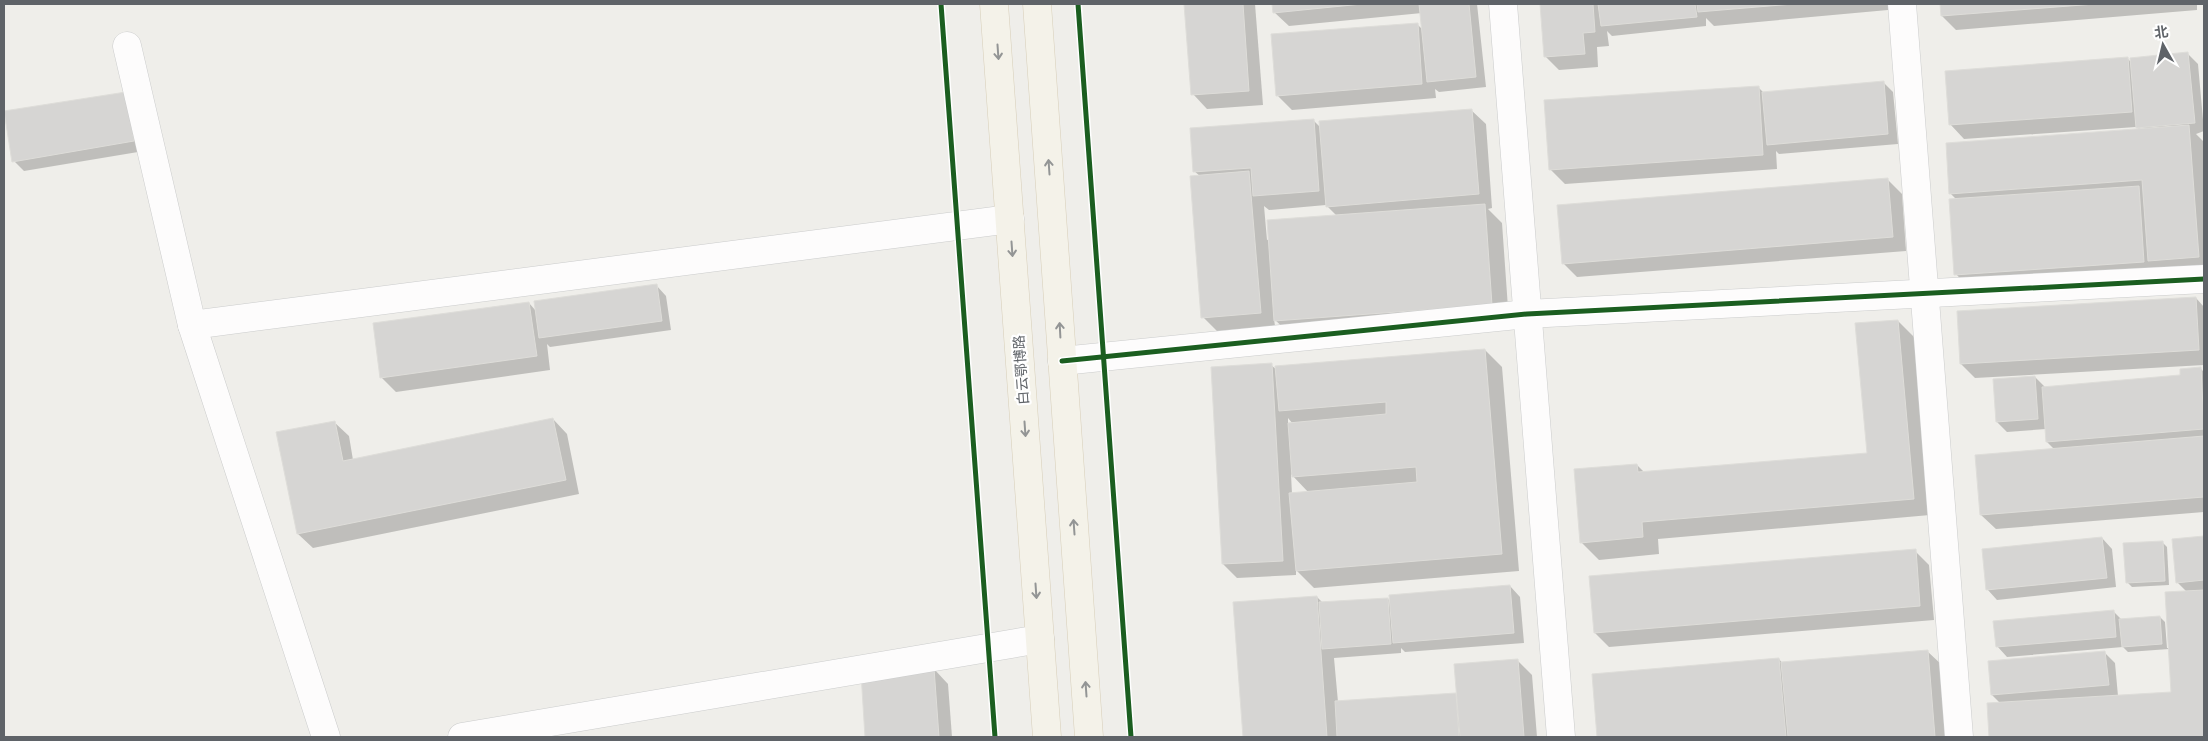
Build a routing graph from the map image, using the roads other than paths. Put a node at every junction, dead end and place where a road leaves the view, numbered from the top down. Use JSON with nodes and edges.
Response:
{"nodes":[{"id":1,"x":994,"y":4,"type":"edge"},
{"id":2,"x":1037,"y":4,"type":"edge"},
{"id":3,"x":1503,"y":4,"type":"edge"},
{"id":4,"x":1902,"y":4,"type":"edge"},
{"id":5,"x":128,"y":46,"type":"dead end"},
{"id":6,"x":1010,"y":219,"type":"junction"},
{"id":7,"x":2204,"y":279,"type":"edge"},
{"id":8,"x":1924,"y":295,"type":"junction"},
{"id":9,"x":1527,"y":314,"type":"junction"},
{"id":10,"x":192,"y":325,"type":"junction"},
{"id":11,"x":1062,"y":361,"type":"junction"},
{"id":12,"x":1040,"y":639,"type":"junction"},
{"id":13,"x":326,"y":737,"type":"edge"},
{"id":14,"x":462,"y":737,"type":"edge"},
{"id":15,"x":1047,"y":737,"type":"edge"},
{"id":16,"x":1089,"y":737,"type":"edge"},
{"id":17,"x":1561,"y":737,"type":"edge"},
{"id":18,"x":1959,"y":737,"type":"edge"}],
"edges":[{"from":1,"to":6,"type":"main road","name":"白云鄂博路","one_way":true},
{"from":11,"to":2,"type":"main road","one_way":true},
{"from":3,"to":9,"type":"street"},
{"from":4,"to":8,"type":"street"},
{"from":5,"to":10,"type":"street"},
{"from":6,"to":10,"type":"street"},
{"from":6,"to":12,"type":"main road","name":"白云鄂博路","one_way":true},
{"from":7,"to":8,"type":"street"},
{"from":8,"to":9,"type":"street"},
{"from":8,"to":18,"type":"street"},
{"from":9,"to":11,"type":"street"},
{"from":9,"to":17,"type":"street"},
{"from":10,"to":13,"type":"street"},
{"from":16,"to":11,"type":"main road","one_way":true},
{"from":12,"to":14,"type":"street"},
{"from":12,"to":15,"type":"main road","name":"白云鄂博路"}]}
